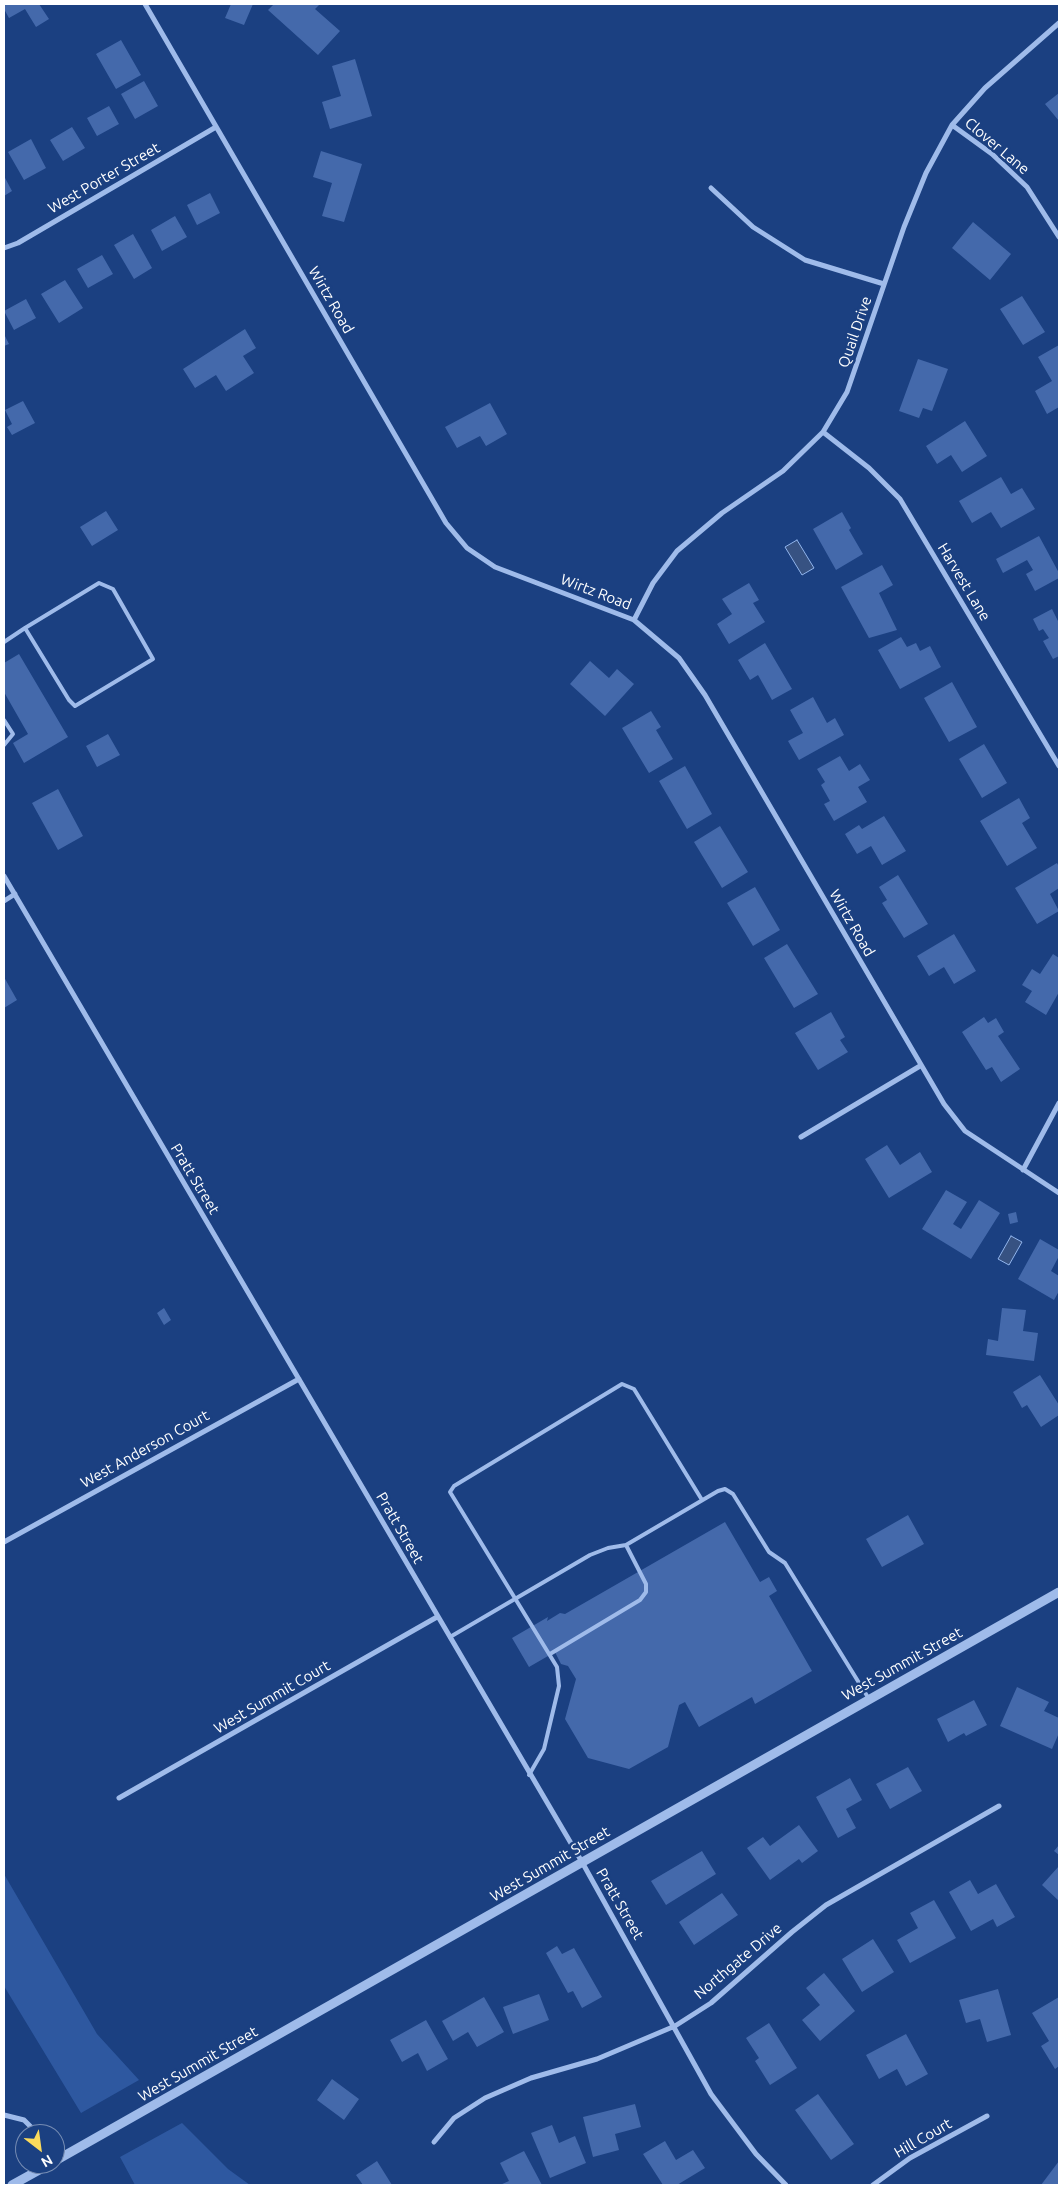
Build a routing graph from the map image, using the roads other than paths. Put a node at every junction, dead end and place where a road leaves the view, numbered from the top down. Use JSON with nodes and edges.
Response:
{"nodes":[{"id":1,"x":145,"y":4,"type":"edge"},
{"id":2,"x":1059,"y":23,"type":"edge"},
{"id":3,"x":952,"y":126,"type":"junction"},
{"id":4,"x":216,"y":127,"type":"junction"},
{"id":5,"x":711,"y":188,"type":"dead end"},
{"id":6,"x":1059,"y":237,"type":"edge"},
{"id":7,"x":4,"y":248,"type":"edge"},
{"id":8,"x":884,"y":284,"type":"junction"},
{"id":9,"x":823,"y":432,"type":"junction"},
{"id":10,"x":634,"y":620,"type":"junction"},
{"id":11,"x":26,"y":628,"type":"junction"},
{"id":12,"x":4,"y":642,"type":"edge"},
{"id":13,"x":4,"y":720,"type":"edge"},
{"id":14,"x":4,"y":745,"type":"edge"},
{"id":15,"x":1059,"y":766,"type":"edge"},
{"id":16,"x":4,"y":876,"type":"edge"},
{"id":17,"x":15,"y":894,"type":"junction"},
{"id":18,"x":4,"y":900,"type":"edge"},
{"id":19,"x":920,"y":1066,"type":"junction"},
{"id":20,"x":1059,"y":1103,"type":"edge"},
{"id":21,"x":801,"y":1137,"type":"dead end"},
{"id":22,"x":1023,"y":1170,"type":"junction"},
{"id":23,"x":1059,"y":1193,"type":"edge"},
{"id":24,"x":299,"y":1379,"type":"junction"},
{"id":25,"x":702,"y":1500,"type":"junction"},
{"id":26,"x":4,"y":1542,"type":"edge"},
{"id":27,"x":626,"y":1546,"type":"junction"},
{"id":28,"x":1059,"y":1592,"type":"edge"},
{"id":29,"x":516,"y":1598,"type":"junction"},
{"id":30,"x":438,"y":1617,"type":"junction"},
{"id":31,"x":450,"y":1637,"type":"junction"},
{"id":32,"x":550,"y":1654,"type":"junction"},
{"id":33,"x":869,"y":1699,"type":"junction"},
{"id":34,"x":529,"y":1775,"type":"junction"},
{"id":35,"x":119,"y":1798,"type":"dead end"},
{"id":36,"x":999,"y":1806,"type":"dead end"},
{"id":37,"x":582,"y":1862,"type":"junction"},
{"id":38,"x":675,"y":2026,"type":"junction"},
{"id":39,"x":4,"y":2115,"type":"edge"},
{"id":40,"x":987,"y":2116,"type":"dead end"},
{"id":41,"x":28,"y":2124,"type":"edge"},
{"id":42,"x":434,"y":2142,"type":"dead end"},
{"id":43,"x":65,"y":2155,"type":"edge"},
{"id":44,"x":31,"y":2174,"type":"edge"},
{"id":45,"x":12,"y":2185,"type":"edge"},
{"id":46,"x":786,"y":2185,"type":"edge"},
{"id":47,"x":873,"y":2185,"type":"edge"}],
"edges":[{"from":1,"to":4,"type":"street","name":"Wirtz Road"},
{"from":2,"to":3,"type":"street","name":"Quail Drive"},
{"from":3,"to":6,"type":"street","name":"Clover Lane"},
{"from":3,"to":8,"type":"street","name":"Quail Drive"},
{"from":4,"to":7,"type":"street","name":"West Porter Street"},
{"from":4,"to":10,"type":"street","name":"Wirtz Road"},
{"from":5,"to":8,"type":"street"},
{"from":8,"to":9,"type":"street","name":"Quail Drive"},
{"from":9,"to":10,"type":"street","name":"Quail Drive"},
{"from":9,"to":15,"type":"street","name":"Harvest Lane"},
{"from":10,"to":19,"type":"street","name":"Wirtz Road"},
{"from":11,"to":11,"type":"lane"},
{"from":11,"to":12,"type":"lane"},
{"from":13,"to":14,"type":"lane"},
{"from":16,"to":17,"type":"street","name":"Pratt Street"},
{"from":17,"to":18,"type":"street"},
{"from":17,"to":24,"type":"street","name":"Pratt Street"},
{"from":19,"to":21,"type":"street"},
{"from":19,"to":22,"type":"street","name":"Wirtz Road"},
{"from":20,"to":22,"type":"street"},
{"from":22,"to":23,"type":"street","name":"Wirtz Road"},
{"from":24,"to":26,"type":"street","name":"West Anderson Court"},
{"from":24,"to":30,"type":"street","name":"Pratt Street"},
{"from":25,"to":27,"type":"lane"},
{"from":25,"to":29,"type":"lane"},
{"from":25,"to":33,"type":"lane"},
{"from":27,"to":29,"type":"lane"},
{"from":27,"to":32,"type":"lane"},
{"from":28,"to":33,"type":"street","name":"West Summit Street"},
{"from":29,"to":31,"type":"lane"},
{"from":29,"to":32,"type":"lane"},
{"from":30,"to":31,"type":"street","name":"Pratt Street"},
{"from":30,"to":35,"type":"street","name":"West Summit Court"},
{"from":31,"to":34,"type":"street","name":"Pratt Street"},
{"from":32,"to":34,"type":"lane"},
{"from":33,"to":37,"type":"street","name":"West Summit Street"},
{"from":34,"to":37,"type":"street","name":"Pratt Street"},
{"from":36,"to":38,"type":"street","name":"Northgate Drive"},
{"from":37,"to":38,"type":"street","name":"Pratt Street"},
{"from":37,"to":43,"type":"street","name":"West Summit Street"},
{"from":38,"to":42,"type":"street","name":"Northgate Drive"},
{"from":38,"to":46,"type":"street","name":"Pratt Street"},
{"from":39,"to":41,"type":"street"},
{"from":40,"to":47,"type":"street","name":"Hill Court"},
{"from":44,"to":45,"type":"street","name":"West Summit Street"}]}
